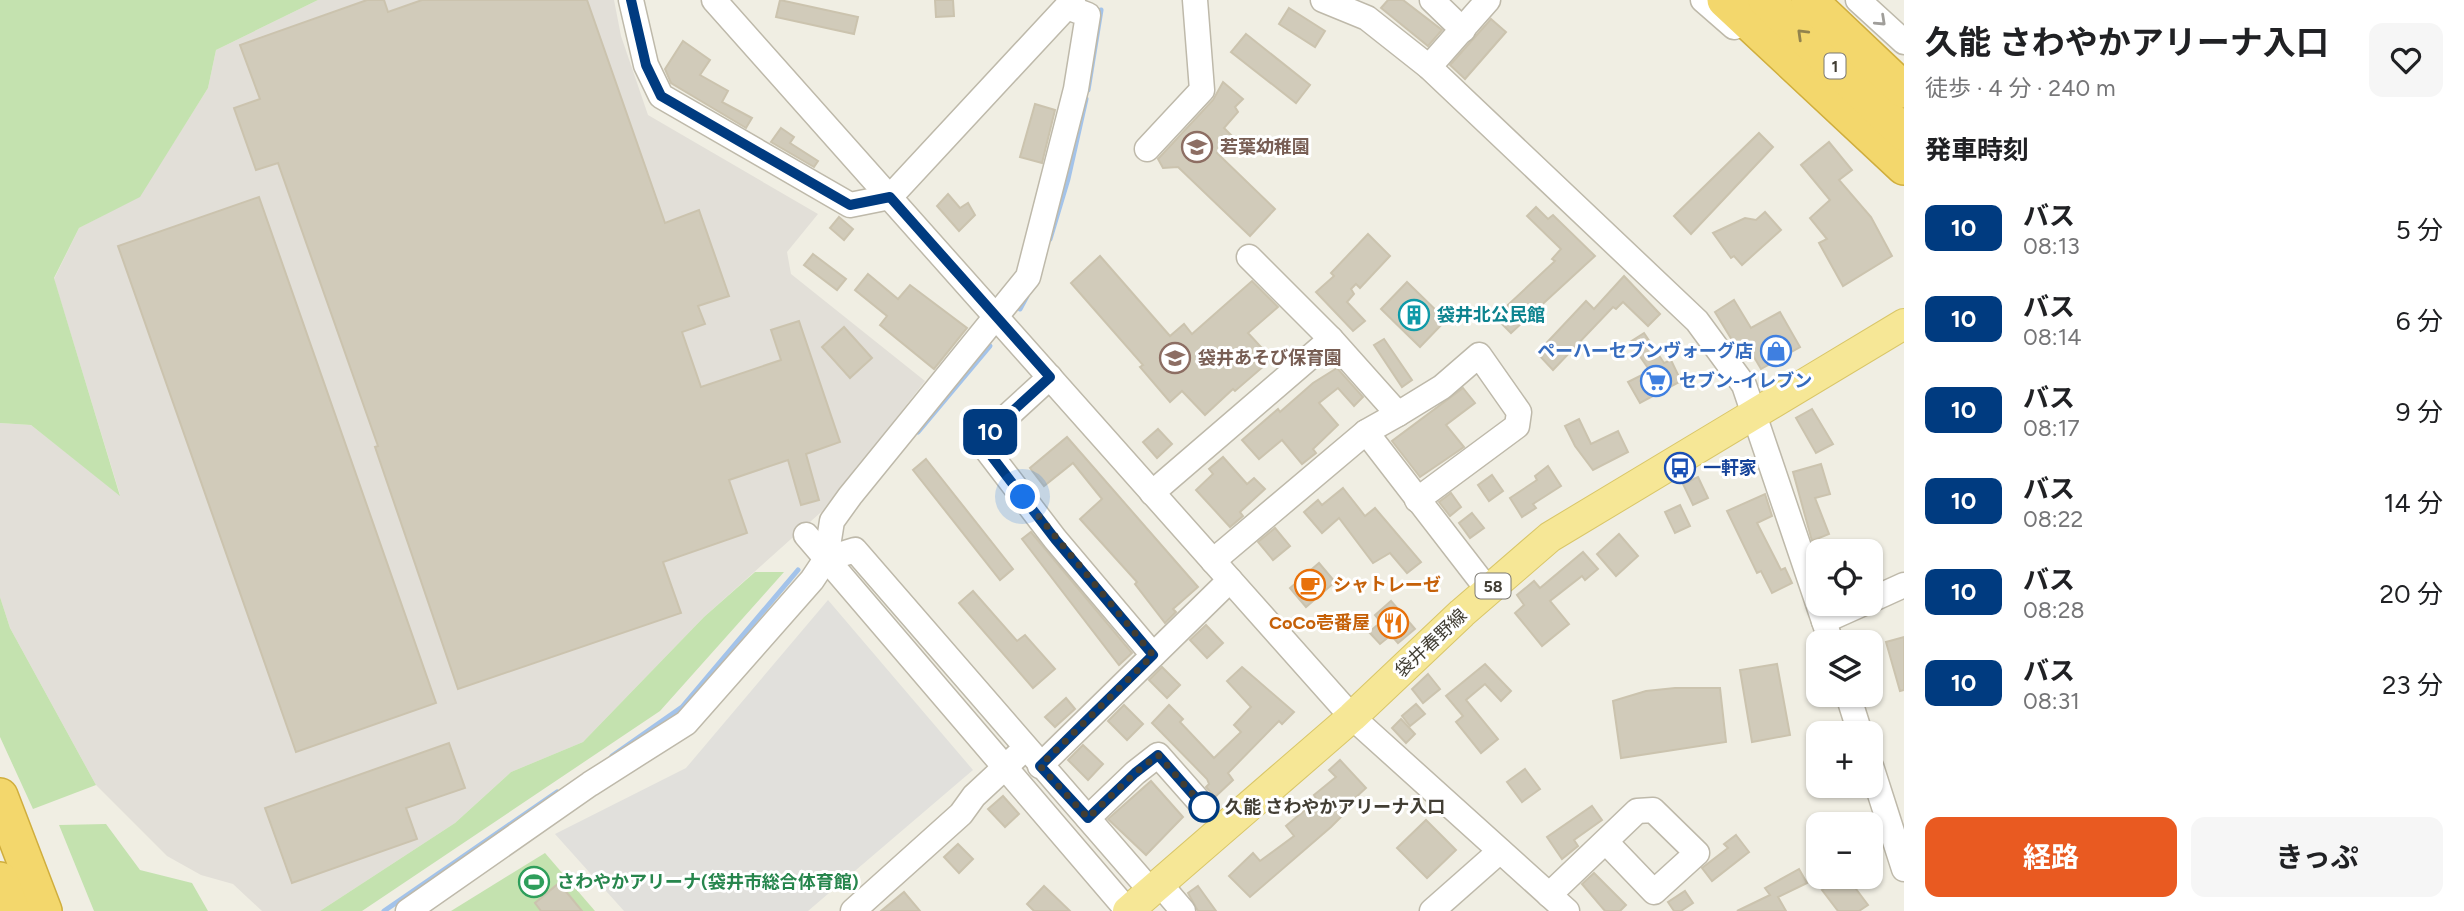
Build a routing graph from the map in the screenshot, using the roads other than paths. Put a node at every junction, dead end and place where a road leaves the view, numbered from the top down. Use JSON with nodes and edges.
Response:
{"nodes":[{"id":1,"x":631,"y":0,"type":"edge"},
{"id":2,"x":714,"y":0,"type":"edge"},
{"id":3,"x":1195,"y":0,"type":"edge"},
{"id":4,"x":1323,"y":0,"type":"edge"},
{"id":5,"x":1432,"y":0,"type":"edge"},
{"id":6,"x":1488,"y":0,"type":"edge"},
{"id":7,"x":1703,"y":0,"type":"edge"},
{"id":8,"x":1725,"y":0,"type":"edge"},
{"id":9,"x":1766,"y":0,"type":"edge"},
{"id":10,"x":1809,"y":0,"type":"edge"},
{"id":11,"x":1827,"y":0,"type":"edge"},
{"id":12,"x":1858,"y":0,"type":"edge"},
{"id":13,"x":1070,"y":4,"type":"edge"},
{"id":14,"x":1463,"y":30,"type":"junction"},
{"id":15,"x":1904,"y":42,"type":"edge"},
{"id":16,"x":1429,"y":66,"type":"junction"},
{"id":17,"x":1904,"y":70,"type":"edge"},
{"id":18,"x":1904,"y":90,"type":"edge"},
{"id":19,"x":1904,"y":133,"type":"edge"},
{"id":20,"x":1147,"y":149,"type":"dead end"},
{"id":21,"x":1904,"y":167,"type":"edge"},
{"id":22,"x":1904,"y":184,"type":"edge"},
{"id":23,"x":890,"y":197,"type":"junction"},
{"id":24,"x":1249,"y":257,"type":"dead end"},
{"id":25,"x":997,"y":318,"type":"junction"},
{"id":26,"x":1904,"y":324,"type":"edge"},
{"id":27,"x":1331,"y":339,"type":"junction"},
{"id":28,"x":1050,"y":377,"type":"junction"},
{"id":29,"x":1755,"y":412,"type":"junction"},
{"id":30,"x":1398,"y":414,"type":"junction"},
{"id":31,"x":1366,"y":432,"type":"junction"},
{"id":32,"x":1152,"y":493,"type":"junction"},
{"id":33,"x":1417,"y":500,"type":"junction"},
{"id":34,"x":806,"y":535,"type":"dead end"},
{"id":35,"x":826,"y":559,"type":"junction"},
{"id":36,"x":1213,"y":561,"type":"junction"},
{"id":37,"x":1230,"y":580,"type":"junction"},
{"id":38,"x":1904,"y":585,"type":"edge"},
{"id":39,"x":1489,"y":590,"type":"junction"},
{"id":40,"x":1883,"y":595,"type":"edge"},
{"id":41,"x":1847,"y":616,"type":"edge"},
{"id":42,"x":1826,"y":630,"type":"edge"},
{"id":43,"x":1830,"y":630,"type":"edge"},
{"id":44,"x":942,"y":650,"type":"junction"},
{"id":45,"x":1153,"y":655,"type":"junction"},
{"id":46,"x":920,"y":668,"type":"junction"},
{"id":47,"x":1352,"y":718,"type":"junction"},
{"id":48,"x":1033,"y":757,"type":"junction"},
{"id":49,"x":1005,"y":766,"type":"junction"},
{"id":50,"x":0,"y":796,"type":"edge"},
{"id":51,"x":1881,"y":798,"type":"edge"},
{"id":52,"x":1204,"y":807,"type":"dead end"},
{"id":53,"x":1088,"y":818,"type":"junction"},
{"id":54,"x":1606,"y":842,"type":"dead end"},
{"id":55,"x":1500,"y":851,"type":"junction"},
{"id":56,"x":1904,"y":869,"type":"edge"},
{"id":57,"x":15,"y":877,"type":"edge"},
{"id":58,"x":1155,"y":887,"type":"junction"},
{"id":59,"x":1549,"y":894,"type":"junction"},
{"id":60,"x":12,"y":911,"type":"edge"},
{"id":61,"x":44,"y":911,"type":"edge"},
{"id":62,"x":408,"y":911,"type":"edge"},
{"id":63,"x":853,"y":911,"type":"edge"},
{"id":64,"x":1128,"y":911,"type":"edge"},
{"id":65,"x":1183,"y":911,"type":"edge"},
{"id":66,"x":1432,"y":911,"type":"edge"},
{"id":67,"x":1567,"y":911,"type":"edge"}],
"edges":[{"from":1,"to":23,"type":"street"},
{"from":2,"to":23,"type":"street"},
{"from":3,"to":20,"type":"street"},
{"from":4,"to":16,"type":"street"},
{"from":5,"to":14,"type":"street"},
{"from":6,"to":14,"type":"street"},
{"from":7,"to":22,"type":"street"},
{"from":8,"to":21,"type":"highway"},
{"from":19,"to":9,"type":"highway","number":"1","one_way":true},
{"from":10,"to":18,"type":"highway","number":"1"},
{"from":11,"to":17,"type":"highway"},
{"from":12,"to":15,"type":"street","one_way":true},
{"from":13,"to":23,"type":"street"},
{"from":13,"to":25,"type":"street"},
{"from":14,"to":16,"type":"street"},
{"from":16,"to":29,"type":"street"},
{"from":23,"to":25,"type":"street"},
{"from":24,"to":27,"type":"street"},
{"from":25,"to":28,"type":"street"},
{"from":25,"to":35,"type":"street"},
{"from":26,"to":29,"type":"main road","name":"袋井春野線","number":"58"},
{"from":27,"to":30,"type":"street"},
{"from":27,"to":32,"type":"street"},
{"from":28,"to":32,"type":"street"},
{"from":28,"to":45,"type":"street"},
{"from":29,"to":39,"type":"main road","name":"袋井春野線","number":"58"},
{"from":29,"to":42,"type":"street"},
{"from":30,"to":31,"type":"street"},
{"from":30,"to":33,"type":"street"},
{"from":31,"to":33,"type":"street"},
{"from":31,"to":36,"type":"street"},
{"from":32,"to":36,"type":"street"},
{"from":33,"to":39,"type":"street"},
{"from":34,"to":35,"type":"street"},
{"from":35,"to":44,"type":"street"},
{"from":35,"to":46,"type":"street"},
{"from":35,"to":62,"type":"street"},
{"from":36,"to":37,"type":"street"},
{"from":37,"to":45,"type":"street"},
{"from":37,"to":47,"type":"street"},
{"from":38,"to":40,"type":"street"},
{"from":39,"to":47,"type":"main road","name":"袋井春野線","number":"58"},
{"from":41,"to":43,"type":"street"},
{"from":44,"to":46,"type":"street"},
{"from":44,"to":48,"type":"street"},
{"from":45,"to":48,"type":"street"},
{"from":46,"to":49,"type":"street"},
{"from":47,"to":55,"type":"street"},
{"from":47,"to":58,"type":"main road","name":"袋井春野線","number":"58"},
{"from":48,"to":49,"type":"street"},
{"from":48,"to":53,"type":"street"},
{"from":49,"to":63,"type":"street"},
{"from":49,"to":64,"type":"street"},
{"from":50,"to":57,"type":"highway"},
{"from":51,"to":56,"type":"street"},
{"from":52,"to":53,"type":"street"},
{"from":53,"to":58,"type":"street"},
{"from":54,"to":59,"type":"street"},
{"from":55,"to":59,"type":"street"},
{"from":55,"to":66,"type":"street"},
{"from":57,"to":60,"type":"highway"},
{"from":57,"to":61,"type":"highway"},
{"from":58,"to":64,"type":"main road","name":"袋井春野線","number":"58"},
{"from":58,"to":65,"type":"street"},
{"from":59,"to":67,"type":"street"}]}
